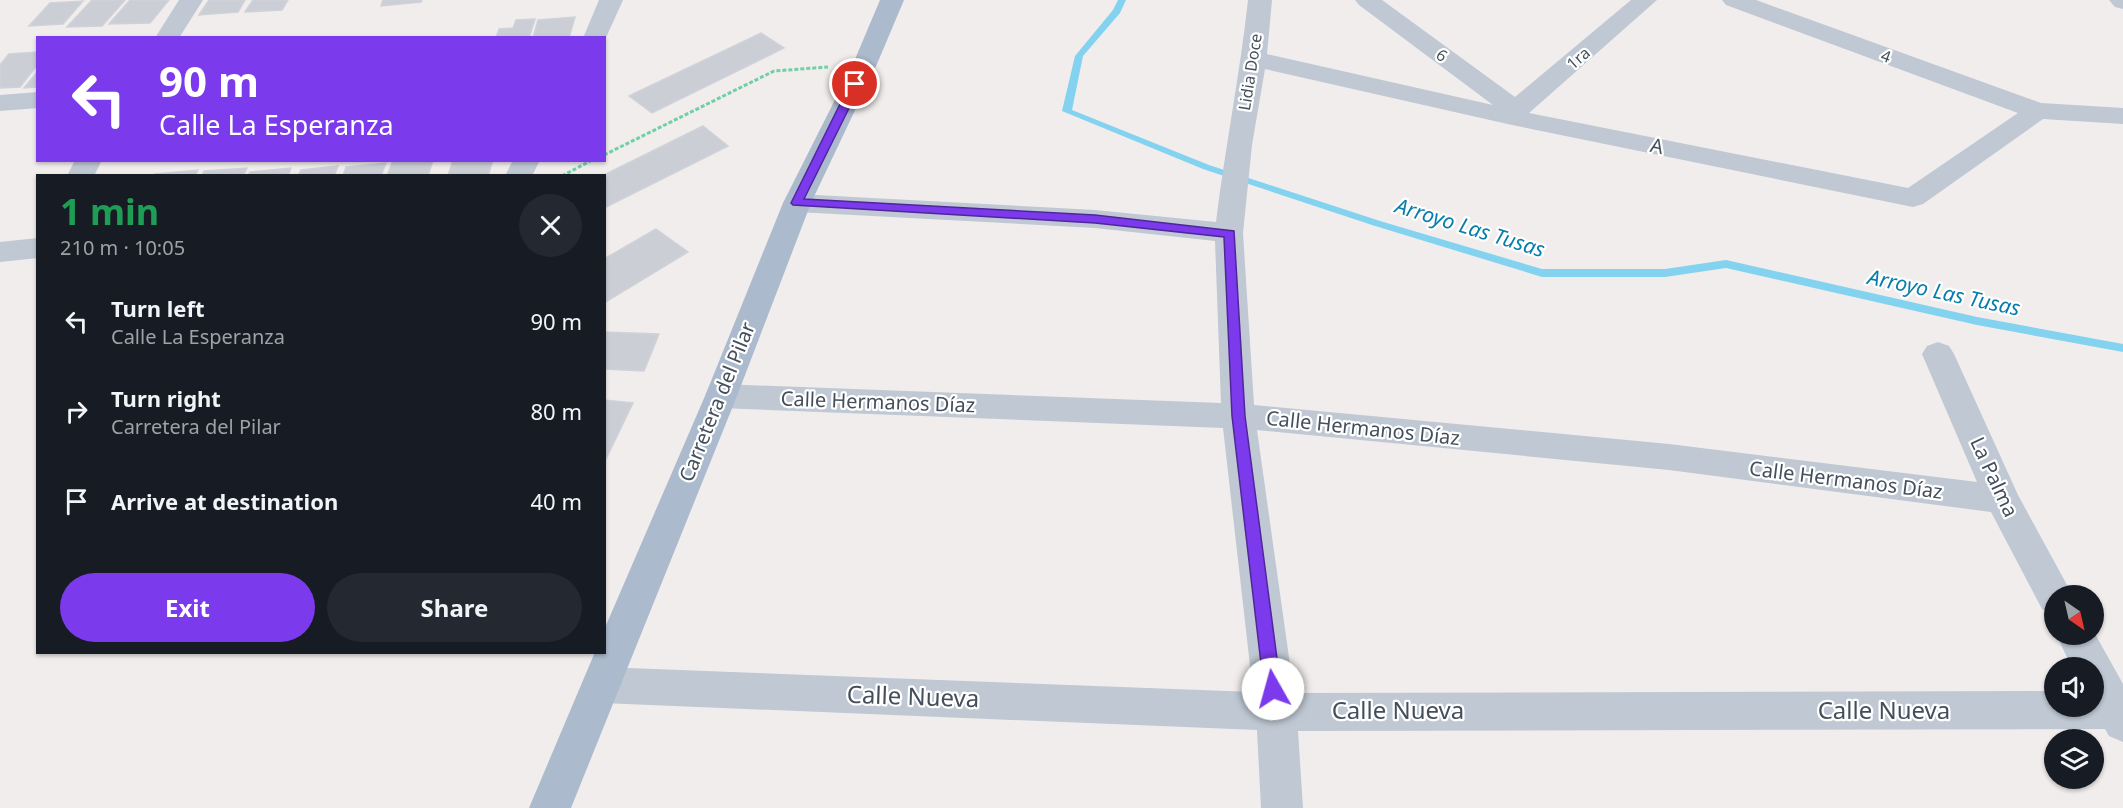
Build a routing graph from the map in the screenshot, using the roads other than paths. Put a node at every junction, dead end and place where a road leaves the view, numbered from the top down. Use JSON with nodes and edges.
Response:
{"nodes":[{"id":1,"x":192,"y":0,"type":"edge"},
{"id":2,"x":611,"y":0,"type":"edge"},
{"id":3,"x":892,"y":0,"type":"edge"},
{"id":4,"x":1260,"y":0,"type":"edge"},
{"id":5,"x":1367,"y":0,"type":"edge"},
{"id":6,"x":1645,"y":0,"type":"edge"},
{"id":7,"x":1734,"y":0,"type":"edge"},
{"id":8,"x":168,"y":36,"type":"edge"},
{"id":9,"x":596,"y":36,"type":"edge"},
{"id":10,"x":1254,"y":59,"type":"junction"},
{"id":11,"x":36,"y":100,"type":"edge"},
{"id":12,"x":0,"y":103,"type":"edge"},
{"id":13,"x":2038,"y":111,"type":"junction"},
{"id":14,"x":1514,"y":114,"type":"junction"},
{"id":15,"x":2123,"y":116,"type":"edge"},
{"id":16,"x":797,"y":203,"type":"junction"},
{"id":17,"x":1232,"y":209,"type":"junction"},
{"id":18,"x":36,"y":247,"type":"edge"},
{"id":19,"x":0,"y":252,"type":"edge"},
{"id":20,"x":1938,"y":354,"type":"dead end"},
{"id":21,"x":721,"y":396,"type":"junction"},
{"id":22,"x":1239,"y":416,"type":"junction"},
{"id":23,"x":2002,"y":499,"type":"junction"},
{"id":24,"x":2049,"y":585,"type":"edge"},
{"id":25,"x":602,"y":685,"type":"junction"},
{"id":26,"x":2104,"y":685,"type":"edge"},
{"id":27,"x":1276,"y":712,"type":"junction"},
{"id":28,"x":2121,"y":714,"type":"edge"},
{"id":29,"x":550,"y":808,"type":"edge"},
{"id":30,"x":1282,"y":808,"type":"edge"}],
"edges":[{"from":1,"to":8,"type":"street"},
{"from":2,"to":9,"type":"street"},
{"from":3,"to":16,"type":"main road","name":"Carretera del Pilar"},
{"from":4,"to":10,"type":"street","name":"Lidia Doce"},
{"from":5,"to":14,"type":"street","name":"6"},
{"from":6,"to":14,"type":"street","name":"1ra"},
{"from":7,"to":13,"type":"street","name":"4"},
{"from":10,"to":14,"type":"street","name":"A"},
{"from":10,"to":17,"type":"street","name":"Lidia Doce"},
{"from":11,"to":12,"type":"street"},
{"from":13,"to":14,"type":"street","name":"A"},
{"from":13,"to":15,"type":"street","name":"4"},
{"from":16,"to":17,"type":"street"},
{"from":16,"to":21,"type":"main road","name":"Carretera del Pilar"},
{"from":17,"to":22,"type":"street"},
{"from":18,"to":19,"type":"street"},
{"from":20,"to":23,"type":"street","name":"La Palma"},
{"from":21,"to":22,"type":"street","name":"Calle Hermanos Díaz"},
{"from":21,"to":25,"type":"main road","name":"Carretera del Pilar"},
{"from":22,"to":23,"type":"street","name":"Calle Hermanos Díaz"},
{"from":22,"to":27,"type":"street"},
{"from":23,"to":24,"type":"street","name":"La Palma"},
{"from":25,"to":27,"type":"street","name":"Calle Nueva"},
{"from":25,"to":29,"type":"main road","name":"Carretera del Pilar"},
{"from":26,"to":28,"type":"street"},
{"from":27,"to":28,"type":"street","name":"Calle Nueva"},
{"from":27,"to":30,"type":"street"}]}
